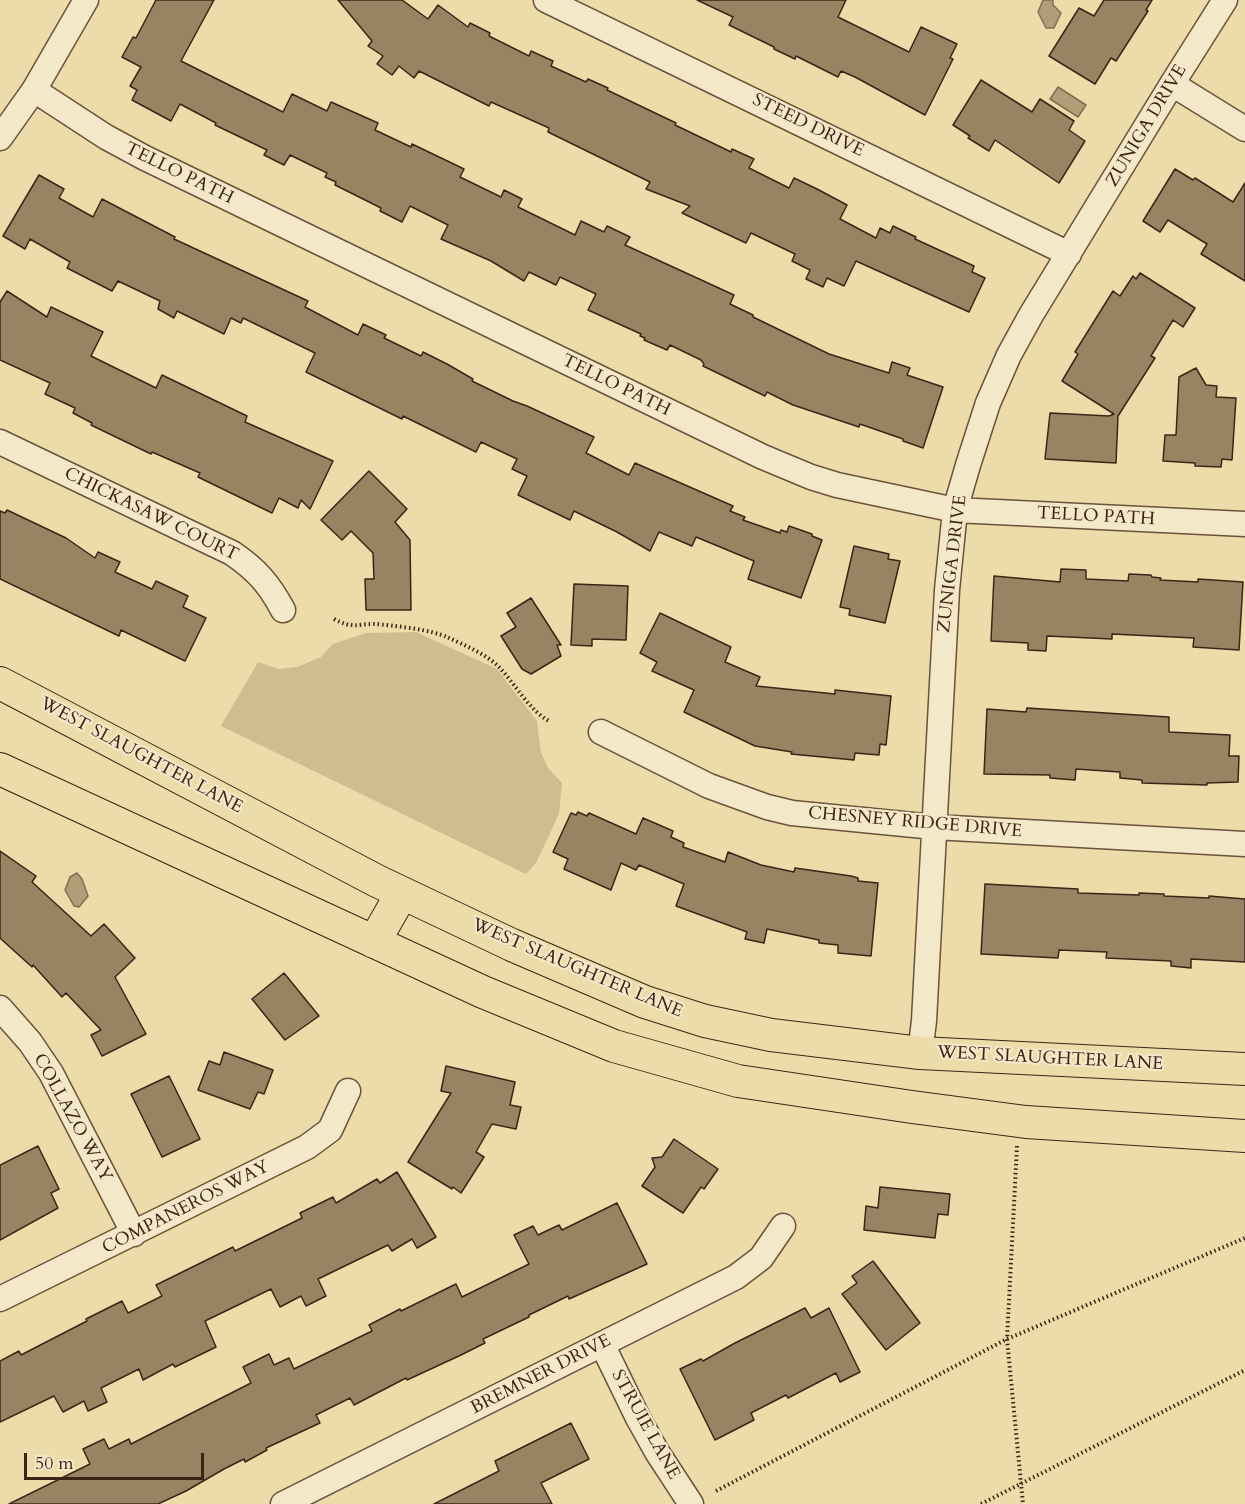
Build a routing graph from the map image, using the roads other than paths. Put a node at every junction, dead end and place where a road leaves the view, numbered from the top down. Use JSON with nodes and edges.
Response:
{"nodes":[{"id":1,"x":86,"y":0,"type":"edge"},
{"id":2,"x":546,"y":0,"type":"edge"},
{"id":3,"x":1225,"y":0,"type":"edge"},
{"id":4,"x":1172,"y":84,"type":"junction"},
{"id":5,"x":34,"y":90,"type":"junction"},
{"id":6,"x":1245,"y":129,"type":"edge"},
{"id":7,"x":0,"y":138,"type":"edge"},
{"id":8,"x":1069,"y":254,"type":"junction"},
{"id":9,"x":0,"y":442,"type":"edge"},
{"id":10,"x":955,"y":510,"type":"junction"},
{"id":11,"x":1245,"y":525,"type":"edge"},
{"id":12,"x":283,"y":610,"type":"dead end"},
{"id":13,"x":0,"y":683,"type":"edge"},
{"id":14,"x":601,"y":732,"type":"dead end"},
{"id":15,"x":0,"y":769,"type":"edge"},
{"id":16,"x":934,"y":827,"type":"junction"},
{"id":17,"x":1245,"y":844,"type":"edge"},
{"id":18,"x":402,"y":893,"type":"junction"},
{"id":19,"x":374,"y":942,"type":"junction"},
{"id":20,"x":0,"y":1008,"type":"edge"},
{"id":21,"x":920,"y":1053,"type":"junction"},
{"id":22,"x":1245,"y":1069,"type":"edge"},
{"id":23,"x":348,"y":1091,"type":"dead end"},
{"id":24,"x":1245,"y":1136,"type":"edge"},
{"id":25,"x":783,"y":1226,"type":"dead end"},
{"id":26,"x":134,"y":1234,"type":"junction"},
{"id":27,"x":0,"y":1299,"type":"edge"},
{"id":28,"x":602,"y":1344,"type":"junction"},
{"id":29,"x":282,"y":1504,"type":"edge"},
{"id":30,"x":691,"y":1504,"type":"edge"}],
"edges":[{"from":1,"to":5,"type":"street"},
{"from":2,"to":8,"type":"street","name":"STEED DRIVE"},
{"from":3,"to":4,"type":"street","name":"ZUNIGA DRIVE"},
{"from":4,"to":6,"type":"street"},
{"from":4,"to":8,"type":"street","name":"ZUNIGA DRIVE"},
{"from":5,"to":7,"type":"street"},
{"from":5,"to":10,"type":"street","name":"TELLO PATH"},
{"from":8,"to":10,"type":"street","name":"ZUNIGA DRIVE"},
{"from":9,"to":12,"type":"street","name":"CHICKASAW COURT"},
{"from":10,"to":11,"type":"street","name":"TELLO PATH"},
{"from":10,"to":16,"type":"street","name":"ZUNIGA DRIVE"},
{"from":13,"to":18,"type":"main road","name":"WEST SLAUGHTER LANE"},
{"from":14,"to":16,"type":"street","name":"CHESNEY RIDGE DRIVE"},
{"from":15,"to":19,"type":"main road"},
{"from":16,"to":17,"type":"street","name":"CHESNEY RIDGE DRIVE"},
{"from":16,"to":21,"type":"street","name":"ZUNIGA DRIVE"},
{"from":18,"to":19,"type":"main road"},
{"from":18,"to":21,"type":"main road","name":"WEST SLAUGHTER LANE"},
{"from":19,"to":24,"type":"main road"},
{"from":20,"to":26,"type":"street","name":"COLLAZO WAY"},
{"from":21,"to":22,"type":"main road","name":"WEST SLAUGHTER LANE"},
{"from":23,"to":26,"type":"street","name":"COMPANEROS WAY"},
{"from":25,"to":28,"type":"street","name":"BREMNER DRIVE"},
{"from":26,"to":27,"type":"street","name":"COMPANEROS WAY"},
{"from":28,"to":29,"type":"street","name":"BREMNER DRIVE"},
{"from":28,"to":30,"type":"street","name":"STRUIE LANE"}]}
